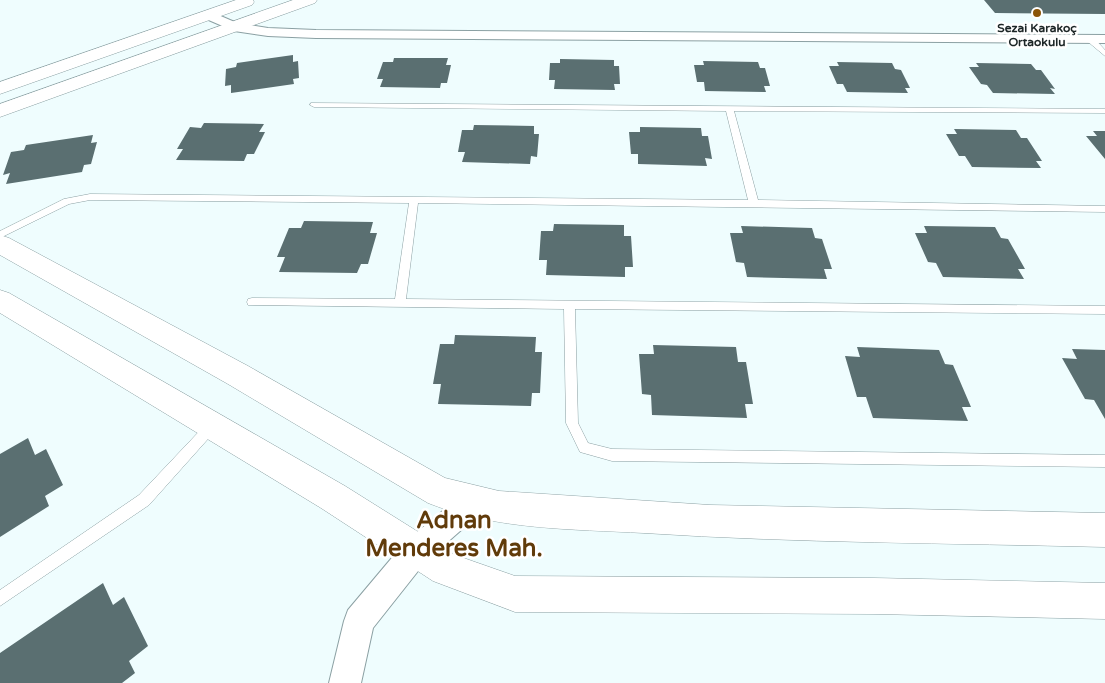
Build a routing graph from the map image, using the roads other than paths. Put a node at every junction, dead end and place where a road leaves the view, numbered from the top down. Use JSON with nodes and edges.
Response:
{"nodes":[{"id":1,"x":252,"y":0,"type":"edge"},
{"id":2,"x":309,"y":0,"type":"edge"},
{"id":3,"x":209,"y":15,"type":"junction"},
{"id":4,"x":234,"y":27,"type":"junction"},
{"id":5,"x":1098,"y":38,"type":"edge"},
{"id":6,"x":1105,"y":54,"type":"edge"},
{"id":7,"x":0,"y":88,"type":"edge"},
{"id":8,"x":314,"y":104,"type":"dead end"},
{"id":9,"x":729,"y":108,"type":"junction"},
{"id":10,"x":0,"y":110,"type":"edge"},
{"id":11,"x":1105,"y":111,"type":"edge"},
{"id":12,"x":414,"y":200,"type":"junction"},
{"id":13,"x":754,"y":204,"type":"junction"},
{"id":14,"x":1105,"y":209,"type":"edge"},
{"id":15,"x":0,"y":235,"type":"edge"},
{"id":16,"x":0,"y":244,"type":"edge"},
{"id":17,"x":0,"y":300,"type":"edge"},
{"id":18,"x":252,"y":302,"type":"dead end"},
{"id":19,"x":400,"y":303,"type":"junction"},
{"id":20,"x":569,"y":305,"type":"junction"},
{"id":21,"x":1105,"y":310,"type":"edge"},
{"id":22,"x":212,"y":426,"type":"junction"},
{"id":23,"x":1105,"y":461,"type":"edge"},
{"id":24,"x":475,"y":501,"type":"junction"},
{"id":25,"x":1105,"y":530,"type":"edge"},
{"id":26,"x":416,"y":551,"type":"junction"},
{"id":27,"x":0,"y":600,"type":"edge"},
{"id":28,"x":1105,"y":602,"type":"edge"},
{"id":29,"x":346,"y":683,"type":"edge"}],
"edges":[{"from":1,"to":3,"type":"street"},
{"from":2,"to":4,"type":"street"},
{"from":3,"to":4,"type":"street"},
{"from":3,"to":7,"type":"street"},
{"from":4,"to":5,"type":"street"},
{"from":4,"to":10,"type":"street"},
{"from":5,"to":6,"type":"lane"},
{"from":8,"to":9,"type":"lane"},
{"from":9,"to":11,"type":"lane"},
{"from":9,"to":13,"type":"lane"},
{"from":12,"to":13,"type":"lane"},
{"from":12,"to":15,"type":"lane"},
{"from":12,"to":19,"type":"lane"},
{"from":13,"to":14,"type":"lane"},
{"from":16,"to":24,"type":"street"},
{"from":17,"to":22,"type":"street"},
{"from":18,"to":19,"type":"lane"},
{"from":19,"to":20,"type":"lane"},
{"from":20,"to":21,"type":"lane"},
{"from":20,"to":23,"type":"lane"},
{"from":22,"to":26,"type":"street"},
{"from":22,"to":27,"type":"lane"},
{"from":24,"to":25,"type":"street"},
{"from":24,"to":26,"type":"street"},
{"from":26,"to":28,"type":"street"},
{"from":26,"to":29,"type":"street"}]}
